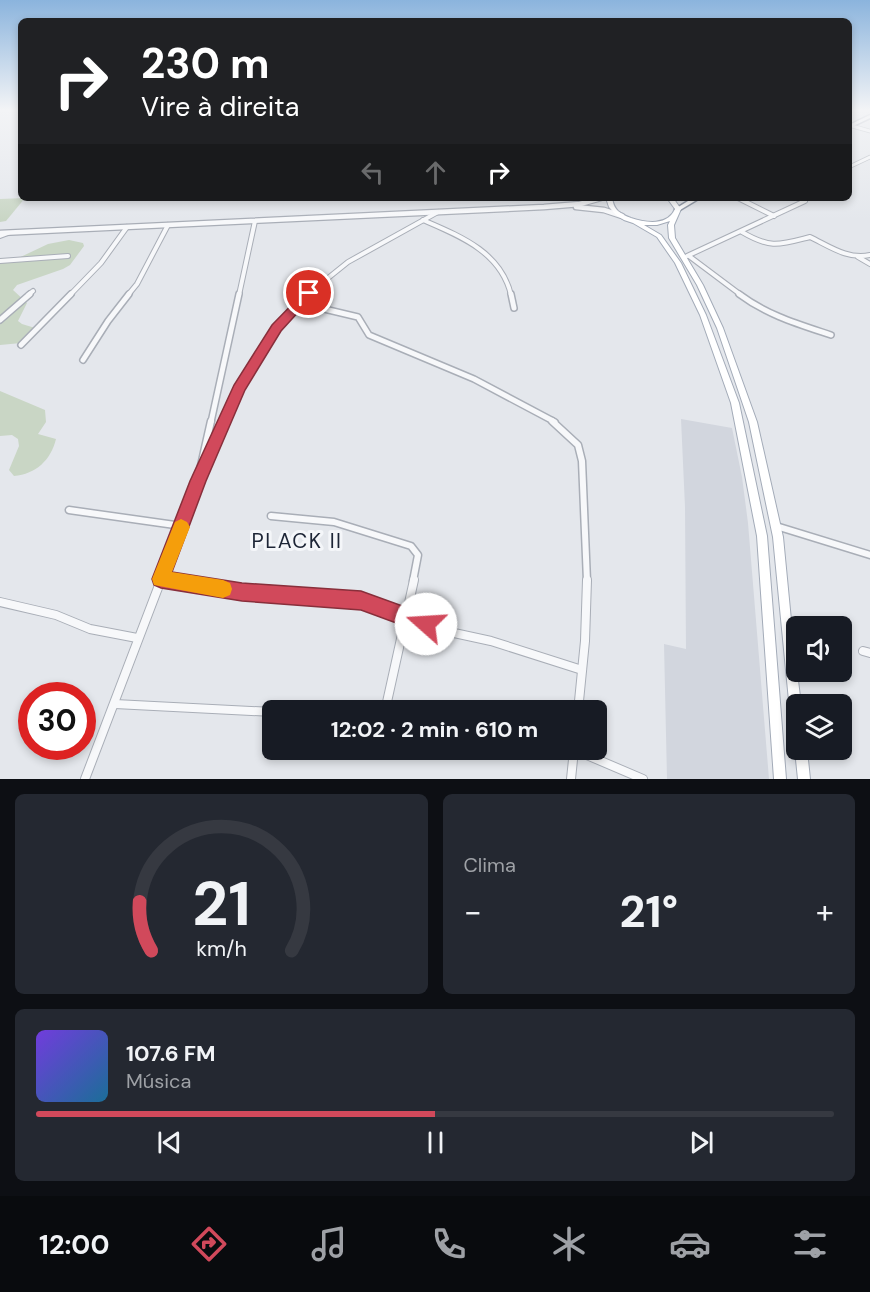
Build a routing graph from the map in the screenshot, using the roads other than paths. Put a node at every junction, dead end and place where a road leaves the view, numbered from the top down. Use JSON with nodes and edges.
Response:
{"nodes":[{"id":1,"x":870,"y":157,"type":"edge"},
{"id":2,"x":852,"y":166,"type":"edge"},
{"id":3,"x":588,"y":201,"type":"edge"},
{"id":4,"x":610,"y":201,"type":"edge"},
{"id":5,"x":671,"y":201,"type":"edge"},
{"id":6,"x":693,"y":201,"type":"edge"},
{"id":7,"x":744,"y":201,"type":"edge"},
{"id":8,"x":805,"y":201,"type":"dead end"},
{"id":9,"x":564,"y":206,"type":"junction"},
{"id":10,"x":439,"y":211,"type":"junction"},
{"id":11,"x":677,"y":213,"type":"junction"},
{"id":12,"x":774,"y":216,"type":"junction"},
{"id":13,"x":626,"y":218,"type":"junction"},
{"id":14,"x":423,"y":220,"type":"junction"},
{"id":15,"x":255,"y":221,"type":"junction"},
{"id":16,"x":168,"y":225,"type":"junction"},
{"id":17,"x":127,"y":227,"type":"junction"},
{"id":18,"x":742,"y":232,"type":"junction"},
{"id":19,"x":0,"y":236,"type":"edge"},
{"id":20,"x":870,"y":255,"type":"edge"},
{"id":21,"x":69,"y":256,"type":"dead end"},
{"id":22,"x":686,"y":257,"type":"junction"},
{"id":23,"x":858,"y":257,"type":"junction"},
{"id":24,"x":0,"y":261,"type":"edge"},
{"id":25,"x":870,"y":264,"type":"edge"},
{"id":26,"x":33,"y":291,"type":"dead end"},
{"id":27,"x":299,"y":303,"type":"junction"},
{"id":28,"x":514,"y":308,"type":"dead end"},
{"id":29,"x":0,"y":320,"type":"edge"},
{"id":30,"x":831,"y":335,"type":"dead end"},
{"id":31,"x":21,"y":345,"type":"dead end"},
{"id":32,"x":83,"y":360,"type":"dead end"},
{"id":33,"x":198,"y":481,"type":"junction"},
{"id":34,"x":69,"y":510,"type":"dead end"},
{"id":35,"x":271,"y":516,"type":"dead end"},
{"id":36,"x":182,"y":526,"type":"junction"},
{"id":37,"x":776,"y":526,"type":"junction"},
{"id":38,"x":870,"y":555,"type":"edge"},
{"id":39,"x":161,"y":579,"type":"junction"},
{"id":40,"x":0,"y":602,"type":"edge"},
{"id":41,"x":407,"y":618,"type":"junction"},
{"id":42,"x":137,"y":638,"type":"junction"},
{"id":43,"x":582,"y":670,"type":"junction"},
{"id":44,"x":794,"y":694,"type":"edge"},
{"id":45,"x":387,"y":700,"type":"edge"},
{"id":46,"x":579,"y":700,"type":"edge"},
{"id":47,"x":115,"y":704,"type":"junction"},
{"id":48,"x":262,"y":711,"type":"edge"},
{"id":49,"x":573,"y":760,"type":"edge"},
{"id":50,"x":598,"y":760,"type":"edge"},
{"id":51,"x":802,"y":760,"type":"edge"},
{"id":52,"x":85,"y":779,"type":"edge"},
{"id":53,"x":571,"y":779,"type":"edge"},
{"id":54,"x":643,"y":779,"type":"edge"},
{"id":55,"x":780,"y":779,"type":"edge"},
{"id":56,"x":804,"y":779,"type":"edge"}],
"edges":[{"from":1,"to":2,"type":"street"},
{"from":3,"to":9,"type":"street"},
{"from":4,"to":13,"type":"main road"},
{"from":5,"to":11,"type":"main road"},
{"from":6,"to":11,"type":"highway"},
{"from":7,"to":12,"type":"street"},
{"from":8,"to":12,"type":"street"},
{"from":9,"to":10,"type":"street"},
{"from":9,"to":13,"type":"street"},
{"from":10,"to":14,"type":"street"},
{"from":10,"to":15,"type":"street"},
{"from":11,"to":13,"type":"main road"},
{"from":11,"to":22,"type":"main road"},
{"from":12,"to":18,"type":"street"},
{"from":13,"to":55,"type":"main road"},
{"from":14,"to":27,"type":"street"},
{"from":14,"to":28,"type":"street"},
{"from":15,"to":16,"type":"street"},
{"from":15,"to":33,"type":"street"},
{"from":16,"to":17,"type":"street"},
{"from":16,"to":32,"type":"street"},
{"from":17,"to":19,"type":"street"},
{"from":17,"to":31,"type":"street"},
{"from":18,"to":22,"type":"street"},
{"from":18,"to":23,"type":"street"},
{"from":20,"to":23,"type":"street"},
{"from":21,"to":24,"type":"street"},
{"from":22,"to":30,"type":"street"},
{"from":22,"to":37,"type":"main road"},
{"from":23,"to":25,"type":"street"},
{"from":26,"to":29,"type":"street"},
{"from":27,"to":33,"type":"street"},
{"from":27,"to":43,"type":"street"},
{"from":33,"to":36,"type":"street"},
{"from":34,"to":36,"type":"street"},
{"from":35,"to":41,"type":"street"},
{"from":36,"to":39,"type":"street"},
{"from":37,"to":38,"type":"street"},
{"from":37,"to":44,"type":"main road"},
{"from":39,"to":41,"type":"street"},
{"from":39,"to":42,"type":"street"},
{"from":40,"to":42,"type":"street"},
{"from":41,"to":43,"type":"street"},
{"from":41,"to":45,"type":"street"},
{"from":42,"to":47,"type":"street"},
{"from":43,"to":46,"type":"street"},
{"from":47,"to":48,"type":"street"},
{"from":47,"to":52,"type":"street"},
{"from":49,"to":53,"type":"street"},
{"from":50,"to":54,"type":"street"},
{"from":51,"to":56,"type":"main road"}]}
